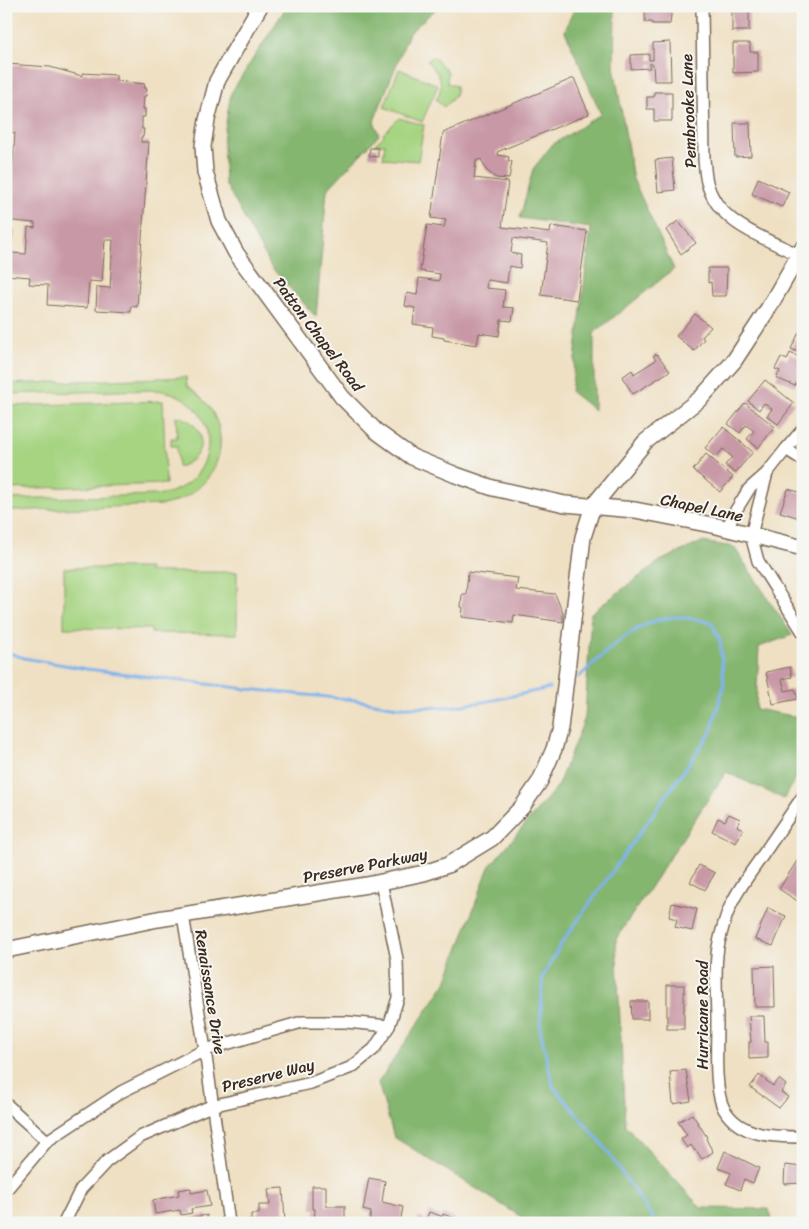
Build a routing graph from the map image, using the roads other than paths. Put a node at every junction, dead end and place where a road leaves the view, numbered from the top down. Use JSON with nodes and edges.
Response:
{"nodes":[{"id":1,"x":260,"y":6,"type":"edge"},
{"id":2,"x":702,"y":6,"type":"edge"},
{"id":3,"x":801,"y":252,"type":"edge"},
{"id":4,"x":803,"y":428,"type":"edge"},
{"id":5,"x":786,"y":450,"type":"junction"},
{"id":6,"x":803,"y":460,"type":"edge"},
{"id":7,"x":767,"y":473,"type":"junction"},
{"id":8,"x":593,"y":506,"type":"junction"},
{"id":9,"x":727,"y":529,"type":"junction"},
{"id":10,"x":751,"y":535,"type":"junction"},
{"id":11,"x":803,"y":548,"type":"edge"},
{"id":12,"x":803,"y":632,"type":"edge"},
{"id":13,"x":803,"y":796,"type":"edge"},
{"id":14,"x":381,"y":882,"type":"junction"},
{"id":15,"x":182,"y":915,"type":"junction"},
{"id":16,"x":6,"y":950,"type":"edge"},
{"id":17,"x":389,"y":1026,"type":"junction"},
{"id":18,"x":205,"y":1050,"type":"junction"},
{"id":19,"x":6,"y":1104,"type":"edge"},
{"id":20,"x":211,"y":1106,"type":"junction"},
{"id":21,"x":803,"y":1137,"type":"edge"},
{"id":22,"x":48,"y":1141,"type":"junction"},
{"id":23,"x":6,"y":1190,"type":"edge"},
{"id":24,"x":64,"y":1223,"type":"edge"},
{"id":25,"x":229,"y":1223,"type":"edge"}],
"edges":[{"from":1,"to":8,"type":"street","name":"Patton Chapel Road"},
{"from":2,"to":3,"type":"street","name":"Pembrooke Lane"},
{"from":3,"to":8,"type":"street"},
{"from":4,"to":5,"type":"street"},
{"from":5,"to":6,"type":"street"},
{"from":5,"to":7,"type":"street"},
{"from":7,"to":9,"type":"street"},
{"from":7,"to":10,"type":"street"},
{"from":8,"to":9,"type":"street","name":"Chapel Lane"},
{"from":8,"to":14,"type":"street","name":"Preserve Parkway"},
{"from":9,"to":10,"type":"street","name":"Chapel Lane"},
{"from":10,"to":11,"type":"street","name":"Chapel Lane"},
{"from":10,"to":12,"type":"street"},
{"from":13,"to":21,"type":"street","name":"Hurricane Road"},
{"from":14,"to":15,"type":"street","name":"Preserve Parkway"},
{"from":14,"to":17,"type":"street","name":"Preserve Way"},
{"from":15,"to":16,"type":"street","name":"Preserve Parkway"},
{"from":15,"to":18,"type":"street","name":"Renaissance Drive"},
{"from":17,"to":18,"type":"street"},
{"from":17,"to":20,"type":"street","name":"Preserve Way"},
{"from":18,"to":20,"type":"street","name":"Renaissance Drive"},
{"from":18,"to":22,"type":"street"},
{"from":19,"to":22,"type":"street"},
{"from":20,"to":24,"type":"street","name":"Preserve Way"},
{"from":20,"to":25,"type":"street","name":"Renaissance Drive"},
{"from":22,"to":23,"type":"street"}]}
